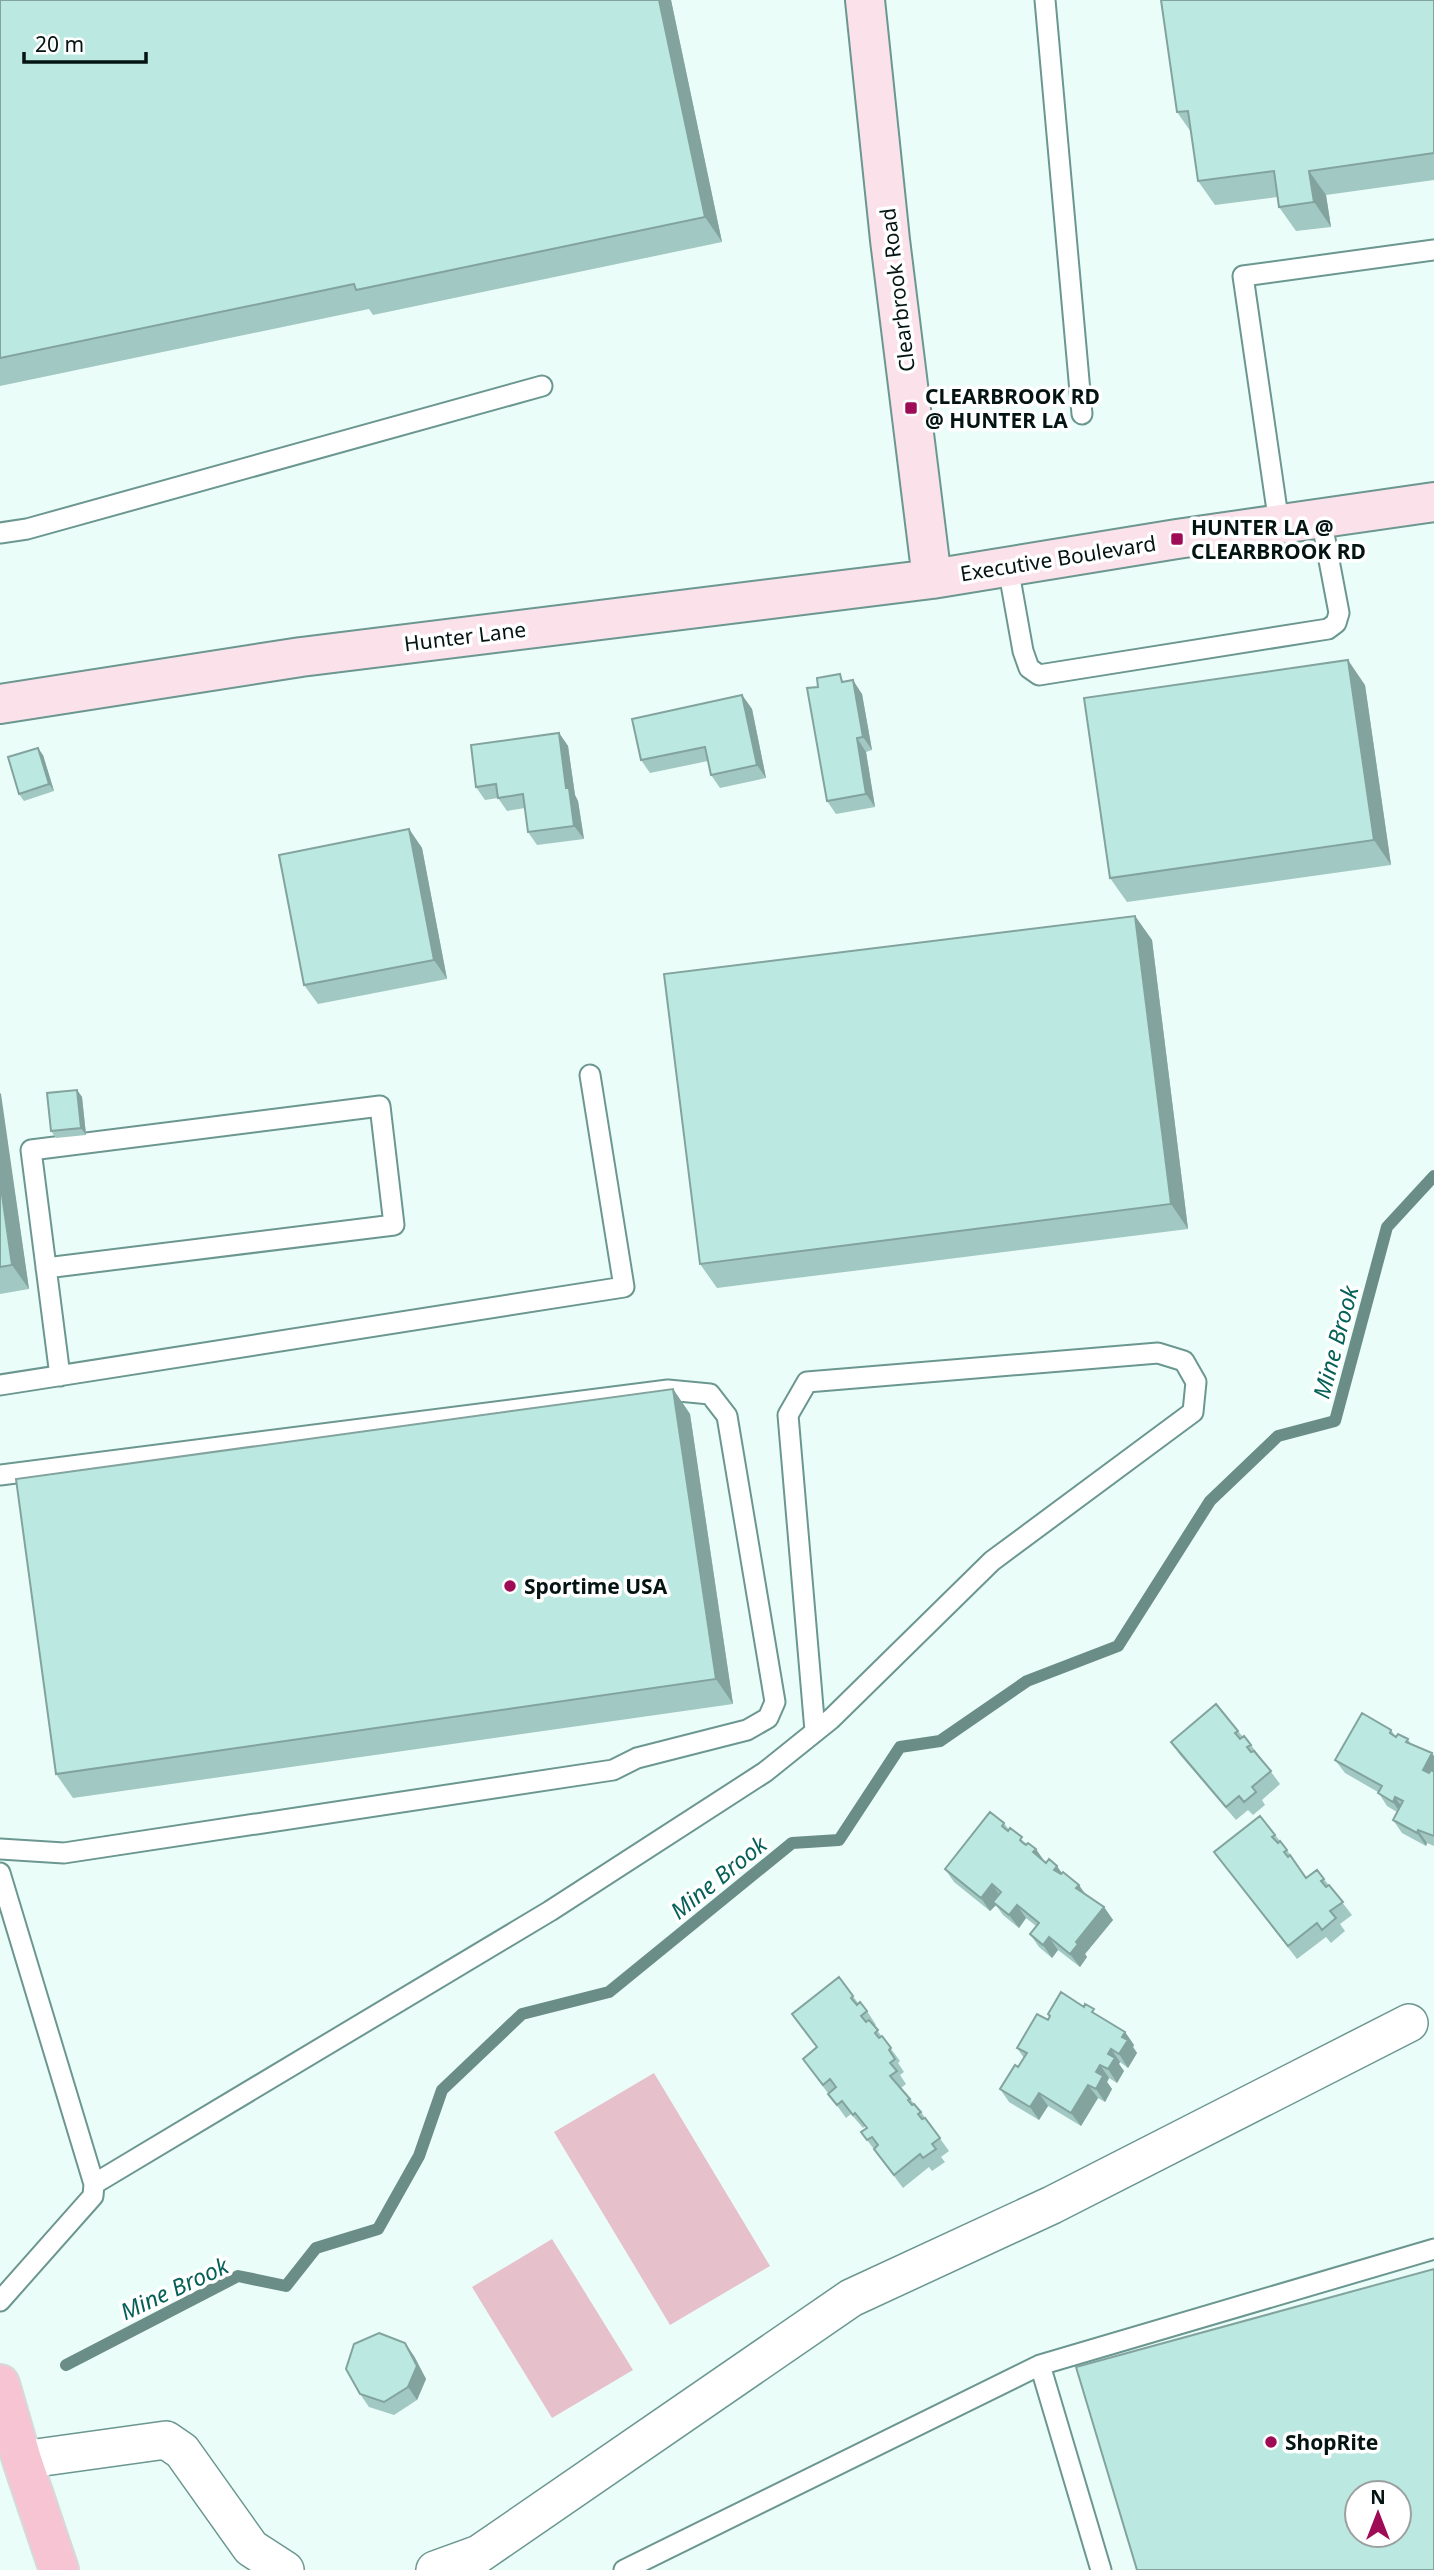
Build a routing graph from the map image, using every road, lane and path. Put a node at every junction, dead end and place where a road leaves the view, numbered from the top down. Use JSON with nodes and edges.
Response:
{"nodes":[{"id":1,"x":865,"y":0,"type":"edge"},
{"id":2,"x":1045,"y":0,"type":"edge"},
{"id":3,"x":1434,"y":250,"type":"edge"},
{"id":4,"x":542,"y":386,"type":"dead end"},
{"id":5,"x":1082,"y":414,"type":"dead end"},
{"id":6,"x":1433,"y":505,"type":"edge"},
{"id":7,"x":1321,"y":518,"type":"junction"},
{"id":8,"x":1279,"y":524,"type":"junction"},
{"id":9,"x":0,"y":533,"type":"edge"},
{"id":10,"x":1008,"y":566,"type":"junction"},
{"id":11,"x":932,"y":579,"type":"junction"},
{"id":12,"x":0,"y":704,"type":"edge"},
{"id":13,"x":590,"y":1075,"type":"dead end"},
{"id":14,"x":46,"y":1268,"type":"junction"},
{"id":15,"x":60,"y":1376,"type":"junction"},
{"id":16,"x":0,"y":1385,"type":"edge"},
{"id":17,"x":0,"y":1475,"type":"edge"},
{"id":18,"x":815,"y":1731,"type":"junction"},
{"id":19,"x":0,"y":1849,"type":"edge"},
{"id":20,"x":0,"y":1873,"type":"edge"},
{"id":21,"x":1409,"y":2023,"type":"dead end"},
{"id":22,"x":93,"y":2190,"type":"junction"},
{"id":23,"x":1434,"y":2249,"type":"edge"},
{"id":24,"x":0,"y":2301,"type":"edge"},
{"id":25,"x":1040,"y":2365,"type":"junction"},
{"id":26,"x":0,"y":2384,"type":"edge"},
{"id":27,"x":22,"y":2460,"type":"junction"},
{"id":28,"x":59,"y":2570,"type":"edge"},
{"id":29,"x":285,"y":2570,"type":"edge"},
{"id":30,"x":435,"y":2570,"type":"edge"},
{"id":31,"x":624,"y":2570,"type":"edge"},
{"id":32,"x":1101,"y":2570,"type":"edge"}],
"edges":[{"from":1,"to":11,"type":"street","name":"Clearbrook Road"},
{"from":2,"to":5,"type":"lane"},
{"from":3,"to":8,"type":"lane"},
{"from":4,"to":9,"type":"lane"},
{"from":6,"to":7,"type":"street","name":"Executive Boulevard"},
{"from":7,"to":8,"type":"street","name":"Executive Boulevard"},
{"from":7,"to":10,"type":"lane"},
{"from":8,"to":10,"type":"street","name":"Executive Boulevard"},
{"from":10,"to":11,"type":"street","name":"Executive Boulevard"},
{"from":11,"to":12,"type":"street","name":"Hunter Lane"},
{"from":13,"to":15,"type":"lane"},
{"from":14,"to":14,"type":"lane"},
{"from":14,"to":15,"type":"lane"},
{"from":15,"to":16,"type":"lane"},
{"from":17,"to":19,"type":"lane"},
{"from":18,"to":18,"type":"lane"},
{"from":18,"to":22,"type":"lane"},
{"from":20,"to":22,"type":"lane"},
{"from":21,"to":30,"type":"street"},
{"from":22,"to":24,"type":"lane"},
{"from":23,"to":25,"type":"lane"},
{"from":25,"to":31,"type":"lane"},
{"from":25,"to":32,"type":"lane"},
{"from":26,"to":27,"type":"main road"},
{"from":27,"to":28,"type":"main road"},
{"from":27,"to":29,"type":"street"}]}
